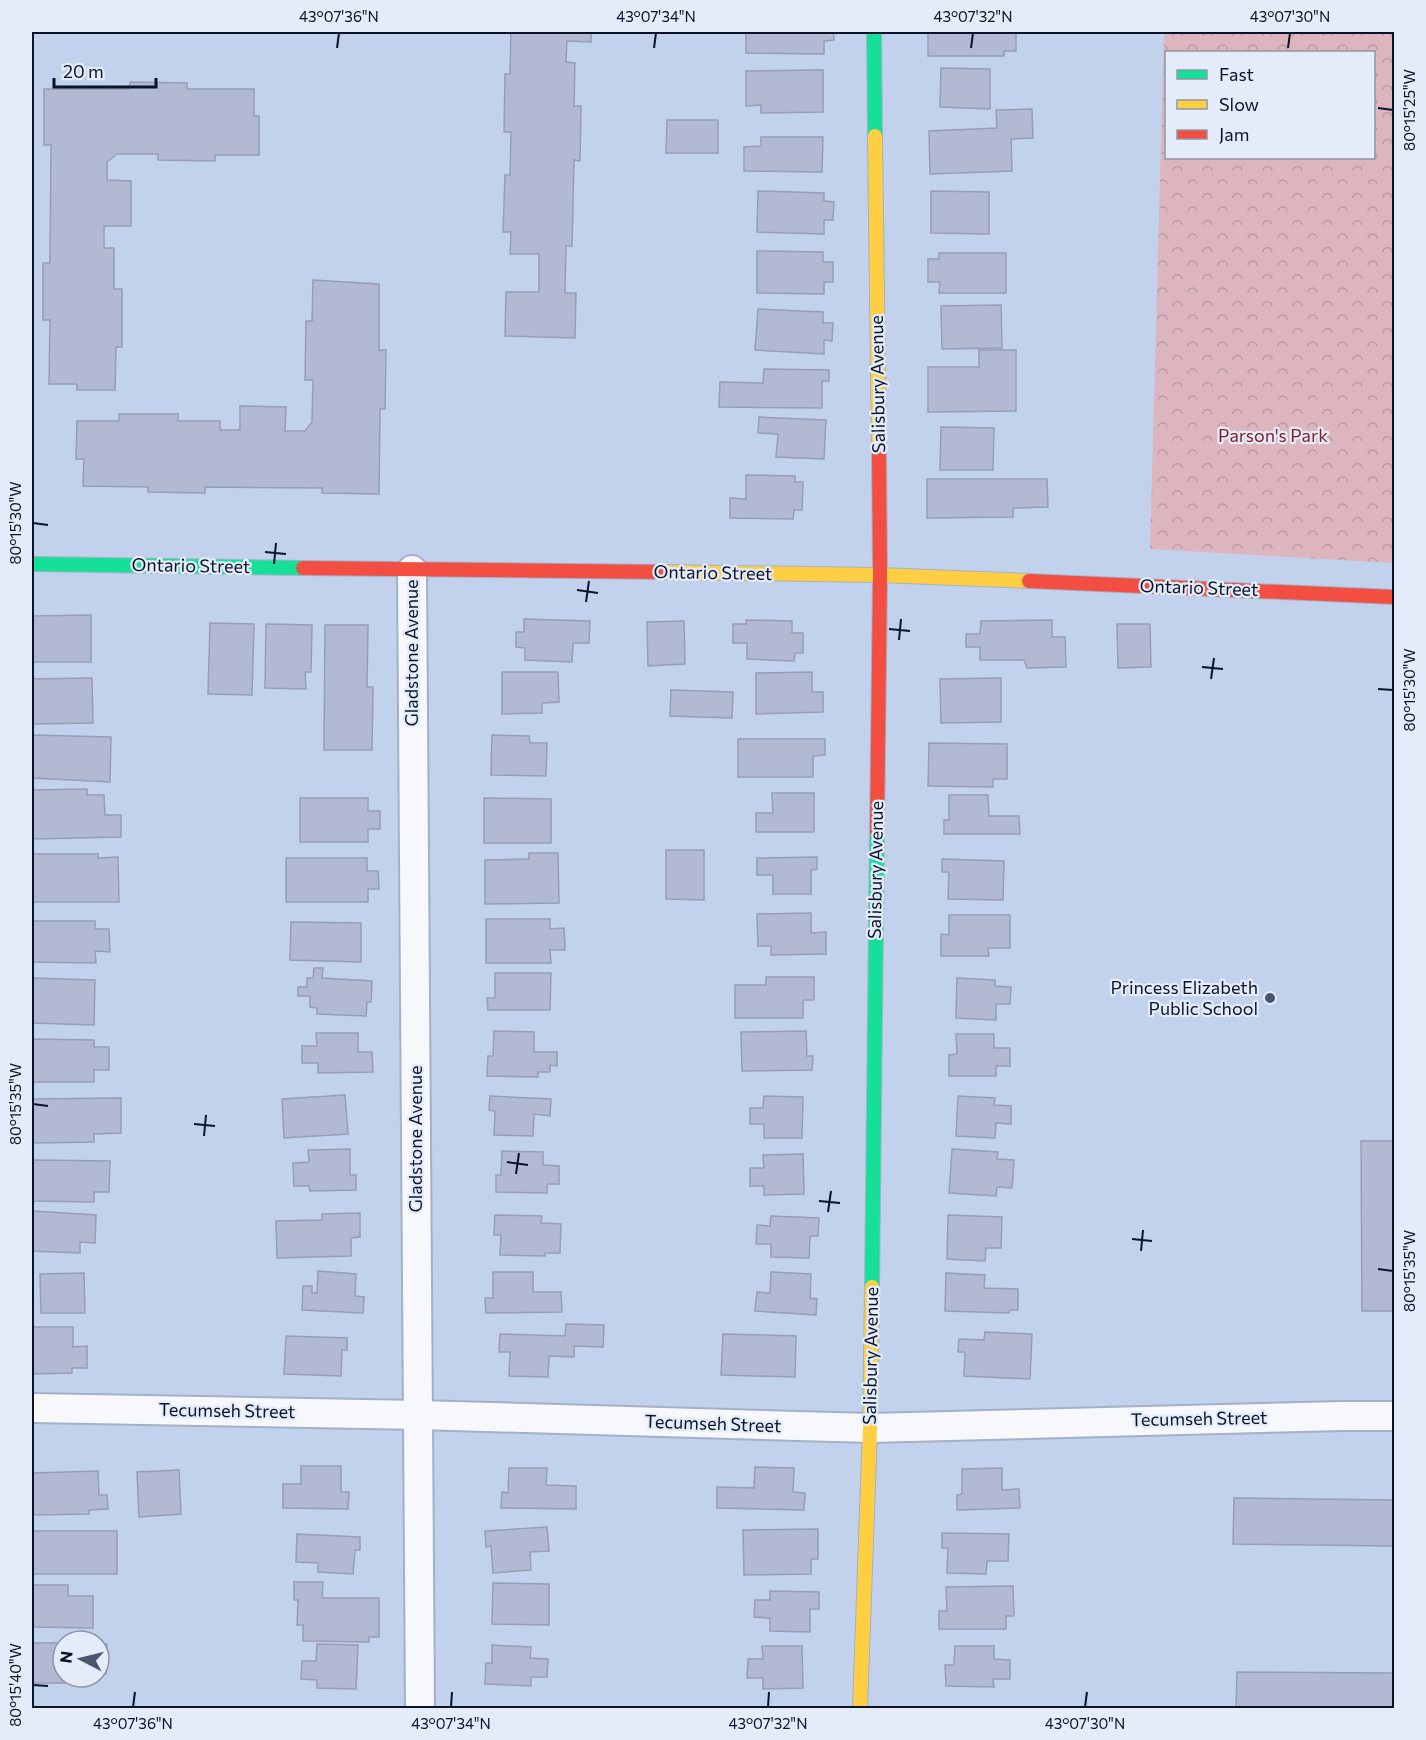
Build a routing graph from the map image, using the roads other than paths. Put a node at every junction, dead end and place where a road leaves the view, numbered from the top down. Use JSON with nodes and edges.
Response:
{"nodes":[{"id":1,"x":874,"y":32,"type":"edge"},
{"id":2,"x":32,"y":564,"type":"edge"},
{"id":3,"x":412,"y":570,"type":"junction"},
{"id":4,"x":880,"y":575,"type":"junction"},
{"id":5,"x":1395,"y":597,"type":"edge"},
{"id":6,"x":32,"y":1408,"type":"edge"},
{"id":7,"x":419,"y":1415,"type":"junction"},
{"id":8,"x":1395,"y":1416,"type":"edge"},
{"id":9,"x":870,"y":1428,"type":"junction"},
{"id":10,"x":420,"y":1708,"type":"edge"},
{"id":11,"x":860,"y":1708,"type":"edge"}],
"edges":[{"from":1,"to":4,"type":"street","name":"Salisbury Avenue"},
{"from":2,"to":3,"type":"street","name":"Ontario Street"},
{"from":3,"to":4,"type":"street","name":"Ontario Street"},
{"from":3,"to":7,"type":"street","name":"Gladstone Avenue"},
{"from":4,"to":5,"type":"street","name":"Ontario Street"},
{"from":4,"to":9,"type":"street","name":"Salisbury Avenue"},
{"from":6,"to":7,"type":"street","name":"Tecumseh Street"},
{"from":7,"to":9,"type":"street","name":"Tecumseh Street"},
{"from":7,"to":10,"type":"street","name":"Gladstone Avenue"},
{"from":8,"to":9,"type":"street","name":"Tecumseh Street"},
{"from":9,"to":11,"type":"street","name":"Salisbury Avenue"}]}
